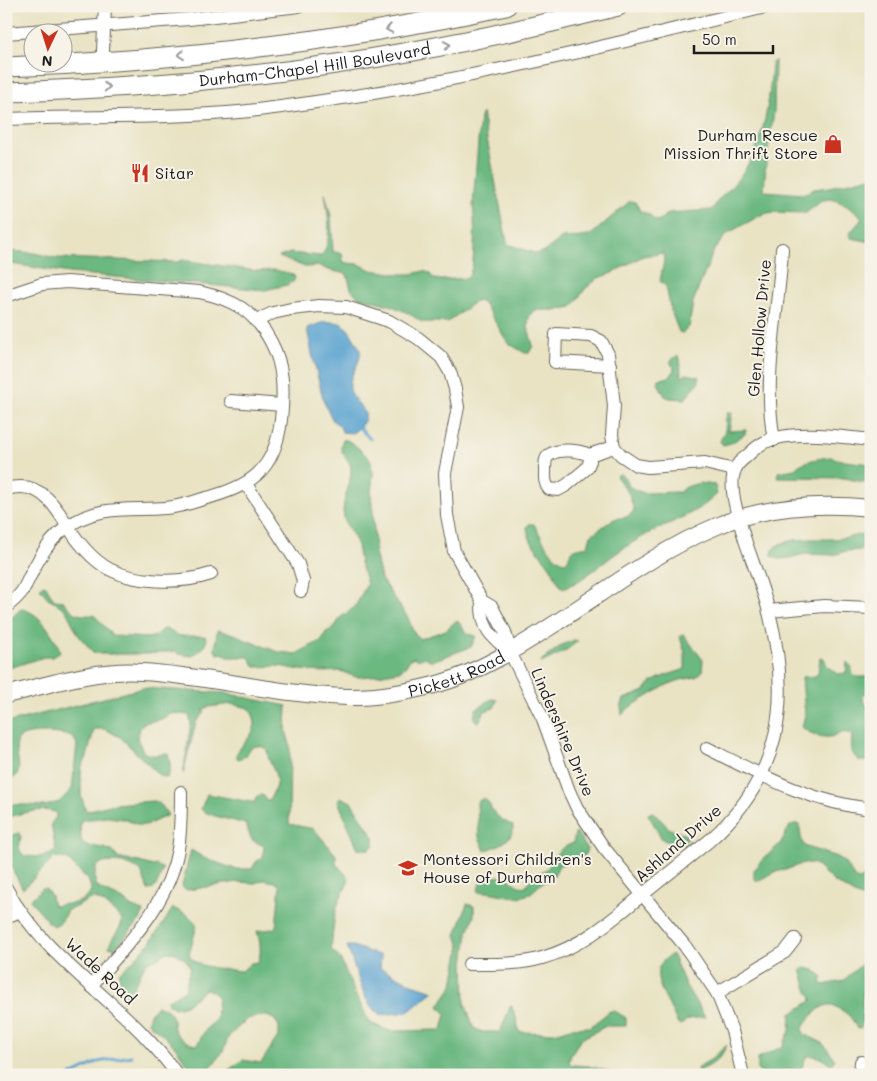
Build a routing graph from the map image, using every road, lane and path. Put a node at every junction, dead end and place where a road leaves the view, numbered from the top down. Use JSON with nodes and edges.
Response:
{"nodes":[{"id":1,"x":105,"y":6,"type":"edge"},
{"id":2,"x":299,"y":6,"type":"edge"},
{"id":3,"x":506,"y":6,"type":"edge"},
{"id":4,"x":618,"y":6,"type":"edge"},
{"id":5,"x":769,"y":6,"type":"edge"},
{"id":6,"x":104,"y":25,"type":"junction"},
{"id":7,"x":6,"y":33,"type":"edge"},
{"id":8,"x":332,"y":38,"type":"junction"},
{"id":9,"x":100,"y":62,"type":"junction"},
{"id":10,"x":6,"y":67,"type":"edge"},
{"id":11,"x":191,"y":81,"type":"junction"},
{"id":12,"x":6,"y":83,"type":"edge"},
{"id":13,"x":6,"y":92,"type":"edge"},
{"id":14,"x":6,"y":119,"type":"edge"},
{"id":15,"x":782,"y":249,"type":"dead end"},
{"id":16,"x":6,"y":296,"type":"edge"},
{"id":17,"x":256,"y":321,"type":"junction"},
{"id":18,"x":610,"y":365,"type":"dead end"},
{"id":19,"x":231,"y":402,"type":"dead end"},
{"id":20,"x":282,"y":405,"type":"junction"},
{"id":21,"x":774,"y":440,"type":"junction"},
{"id":22,"x":871,"y":440,"type":"edge"},
{"id":23,"x":614,"y":446,"type":"junction"},
{"id":24,"x":589,"y":455,"type":"dead end"},
{"id":25,"x":734,"y":470,"type":"junction"},
{"id":26,"x":246,"y":484,"type":"junction"},
{"id":27,"x":6,"y":490,"type":"edge"},
{"id":28,"x":871,"y":508,"type":"edge"},
{"id":29,"x":738,"y":519,"type":"junction"},
{"id":30,"x":68,"y":526,"type":"junction"},
{"id":31,"x":211,"y":574,"type":"dead end"},
{"id":32,"x":301,"y":591,"type":"dead end"},
{"id":33,"x":482,"y":602,"type":"junction"},
{"id":34,"x":6,"y":607,"type":"edge"},
{"id":35,"x":871,"y":608,"type":"edge"},
{"id":36,"x":769,"y":611,"type":"junction"},
{"id":37,"x":497,"y":618,"type":"junction"},
{"id":38,"x":484,"y":625,"type":"junction"},
{"id":39,"x":510,"y":652,"type":"junction"},
{"id":40,"x":6,"y":695,"type":"edge"},
{"id":41,"x":707,"y":748,"type":"dead end"},
{"id":42,"x":762,"y":775,"type":"junction"},
{"id":43,"x":181,"y":792,"type":"dead end"},
{"id":44,"x":871,"y":809,"type":"edge"},
{"id":45,"x":6,"y":888,"type":"edge"},
{"id":46,"x":643,"y":895,"type":"junction"},
{"id":47,"x":20,"y":911,"type":"junction"},
{"id":48,"x":6,"y":917,"type":"edge"},
{"id":49,"x":795,"y":939,"type":"dead end"},
{"id":50,"x":469,"y":964,"type":"dead end"},
{"id":51,"x":91,"y":986,"type":"junction"},
{"id":52,"x":717,"y":993,"type":"junction"},
{"id":53,"x":177,"y":1075,"type":"edge"},
{"id":54,"x":743,"y":1075,"type":"edge"}],
"edges":[{"from":1,"to":6,"type":"street"},
{"from":2,"to":6,"type":"street"},
{"from":3,"to":8,"type":"main road","name":"Durham-Chapel Hill Boulevard","one_way":true},
{"from":11,"to":4,"type":"main road","name":"Durham-Chapel Hill Boulevard","one_way":true},
{"from":5,"to":14,"type":"street"},
{"from":6,"to":7,"type":"street"},
{"from":6,"to":9,"type":"street"},
{"from":8,"to":9,"type":"main road","name":"Durham-Chapel Hill Boulevard","one_way":true},
{"from":8,"to":11,"type":"main road"},
{"from":9,"to":10,"type":"main road","name":"Durham-Chapel Hill Boulevard"},
{"from":9,"to":12,"type":"main road"},
{"from":13,"to":11,"type":"main road","name":"Durham-Chapel Hill Boulevard","one_way":true},
{"from":15,"to":21,"type":"street","name":"Glen Hollow Drive"},
{"from":16,"to":17,"type":"street"},
{"from":17,"to":20,"type":"street"},
{"from":17,"to":33,"type":"street"},
{"from":18,"to":23,"type":"street"},
{"from":19,"to":20,"type":"street"},
{"from":20,"to":26,"type":"street"},
{"from":21,"to":22,"type":"street"},
{"from":21,"to":25,"type":"street"},
{"from":23,"to":24,"type":"street"},
{"from":23,"to":25,"type":"street"},
{"from":25,"to":29,"type":"street","name":"Ashland Drive"},
{"from":26,"to":30,"type":"street"},
{"from":26,"to":32,"type":"street"},
{"from":27,"to":30,"type":"street"},
{"from":28,"to":29,"type":"street","name":"Pickett Road"},
{"from":29,"to":36,"type":"street","name":"Ashland Drive"},
{"from":29,"to":39,"type":"street","name":"Pickett Road"},
{"from":30,"to":31,"type":"street"},
{"from":30,"to":34,"type":"street"},
{"from":33,"to":37,"type":"street"},
{"from":33,"to":38,"type":"street"},
{"from":35,"to":36,"type":"street"},
{"from":36,"to":42,"type":"street","name":"Ashland Drive"},
{"from":37,"to":38,"type":"street"},
{"from":37,"to":39,"type":"street"},
{"from":38,"to":39,"type":"street"},
{"from":39,"to":40,"type":"street","name":"Pickett Road"},
{"from":39,"to":46,"type":"street","name":"Lindershire Drive"},
{"from":41,"to":42,"type":"street"},
{"from":42,"to":44,"type":"street"},
{"from":42,"to":46,"type":"street","name":"Ashland Drive"},
{"from":43,"to":51,"type":"street"},
{"from":45,"to":47,"type":"street","name":"Wade Road"},
{"from":46,"to":50,"type":"street","name":"Ashland Drive"},
{"from":46,"to":52,"type":"street","name":"Lindershire Drive"},
{"from":47,"to":48,"type":"street"},
{"from":47,"to":51,"type":"street","name":"Wade Road"},
{"from":49,"to":52,"type":"street"},
{"from":51,"to":53,"type":"street","name":"Wade Road"},
{"from":52,"to":54,"type":"street","name":"Lindershire Drive"}]}
